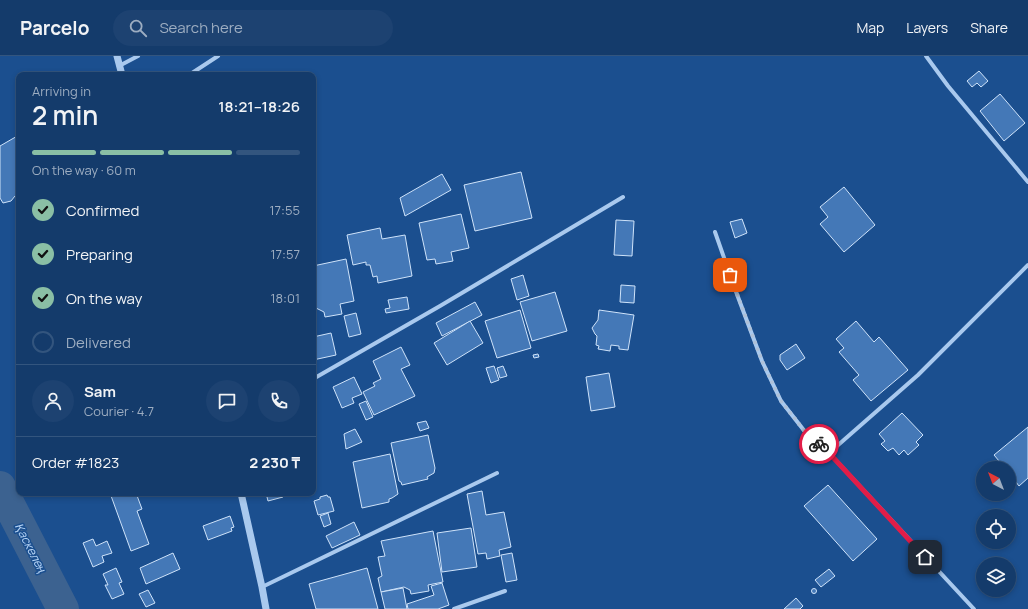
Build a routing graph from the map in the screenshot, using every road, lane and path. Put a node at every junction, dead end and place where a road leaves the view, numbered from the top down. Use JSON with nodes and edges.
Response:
{"nodes":[{"id":1,"x":117,"y":56,"type":"edge"},
{"id":2,"x":138,"y":56,"type":"edge"},
{"id":3,"x":218,"y":56,"type":"edge"},
{"id":4,"x":926,"y":56,"type":"edge"},
{"id":5,"x":119,"y":66,"type":"junction"},
{"id":6,"x":121,"y":72,"type":"edge"},
{"id":7,"x":194,"y":72,"type":"edge"},
{"id":8,"x":1028,"y":182,"type":"edge"},
{"id":9,"x":623,"y":197,"type":"dead end"},
{"id":10,"x":715,"y":232,"type":"dead end"},
{"id":11,"x":1028,"y":265,"type":"edge"},
{"id":12,"x":316,"y":377,"type":"edge"},
{"id":13,"x":829,"y":453,"type":"junction"},
{"id":14,"x":497,"y":473,"type":"dead end"},
{"id":15,"x":242,"y":496,"type":"edge"},
{"id":16,"x":262,"y":587,"type":"junction"},
{"id":17,"x":505,"y":590,"type":"dead end"},
{"id":18,"x":266,"y":609,"type":"edge"},
{"id":19,"x":454,"y":609,"type":"edge"},
{"id":20,"x":974,"y":609,"type":"edge"}],
"edges":[{"from":1,"to":5,"type":"street"},
{"from":2,"to":5,"type":"street"},
{"from":3,"to":7,"type":"street"},
{"from":4,"to":8,"type":"street"},
{"from":5,"to":6,"type":"street"},
{"from":9,"to":12,"type":"street"},
{"from":10,"to":13,"type":"street"},
{"from":11,"to":13,"type":"street"},
{"from":13,"to":20,"type":"street"},
{"from":14,"to":16,"type":"street"},
{"from":15,"to":16,"type":"street"},
{"from":16,"to":18,"type":"street"},
{"from":17,"to":19,"type":"street"}]}
